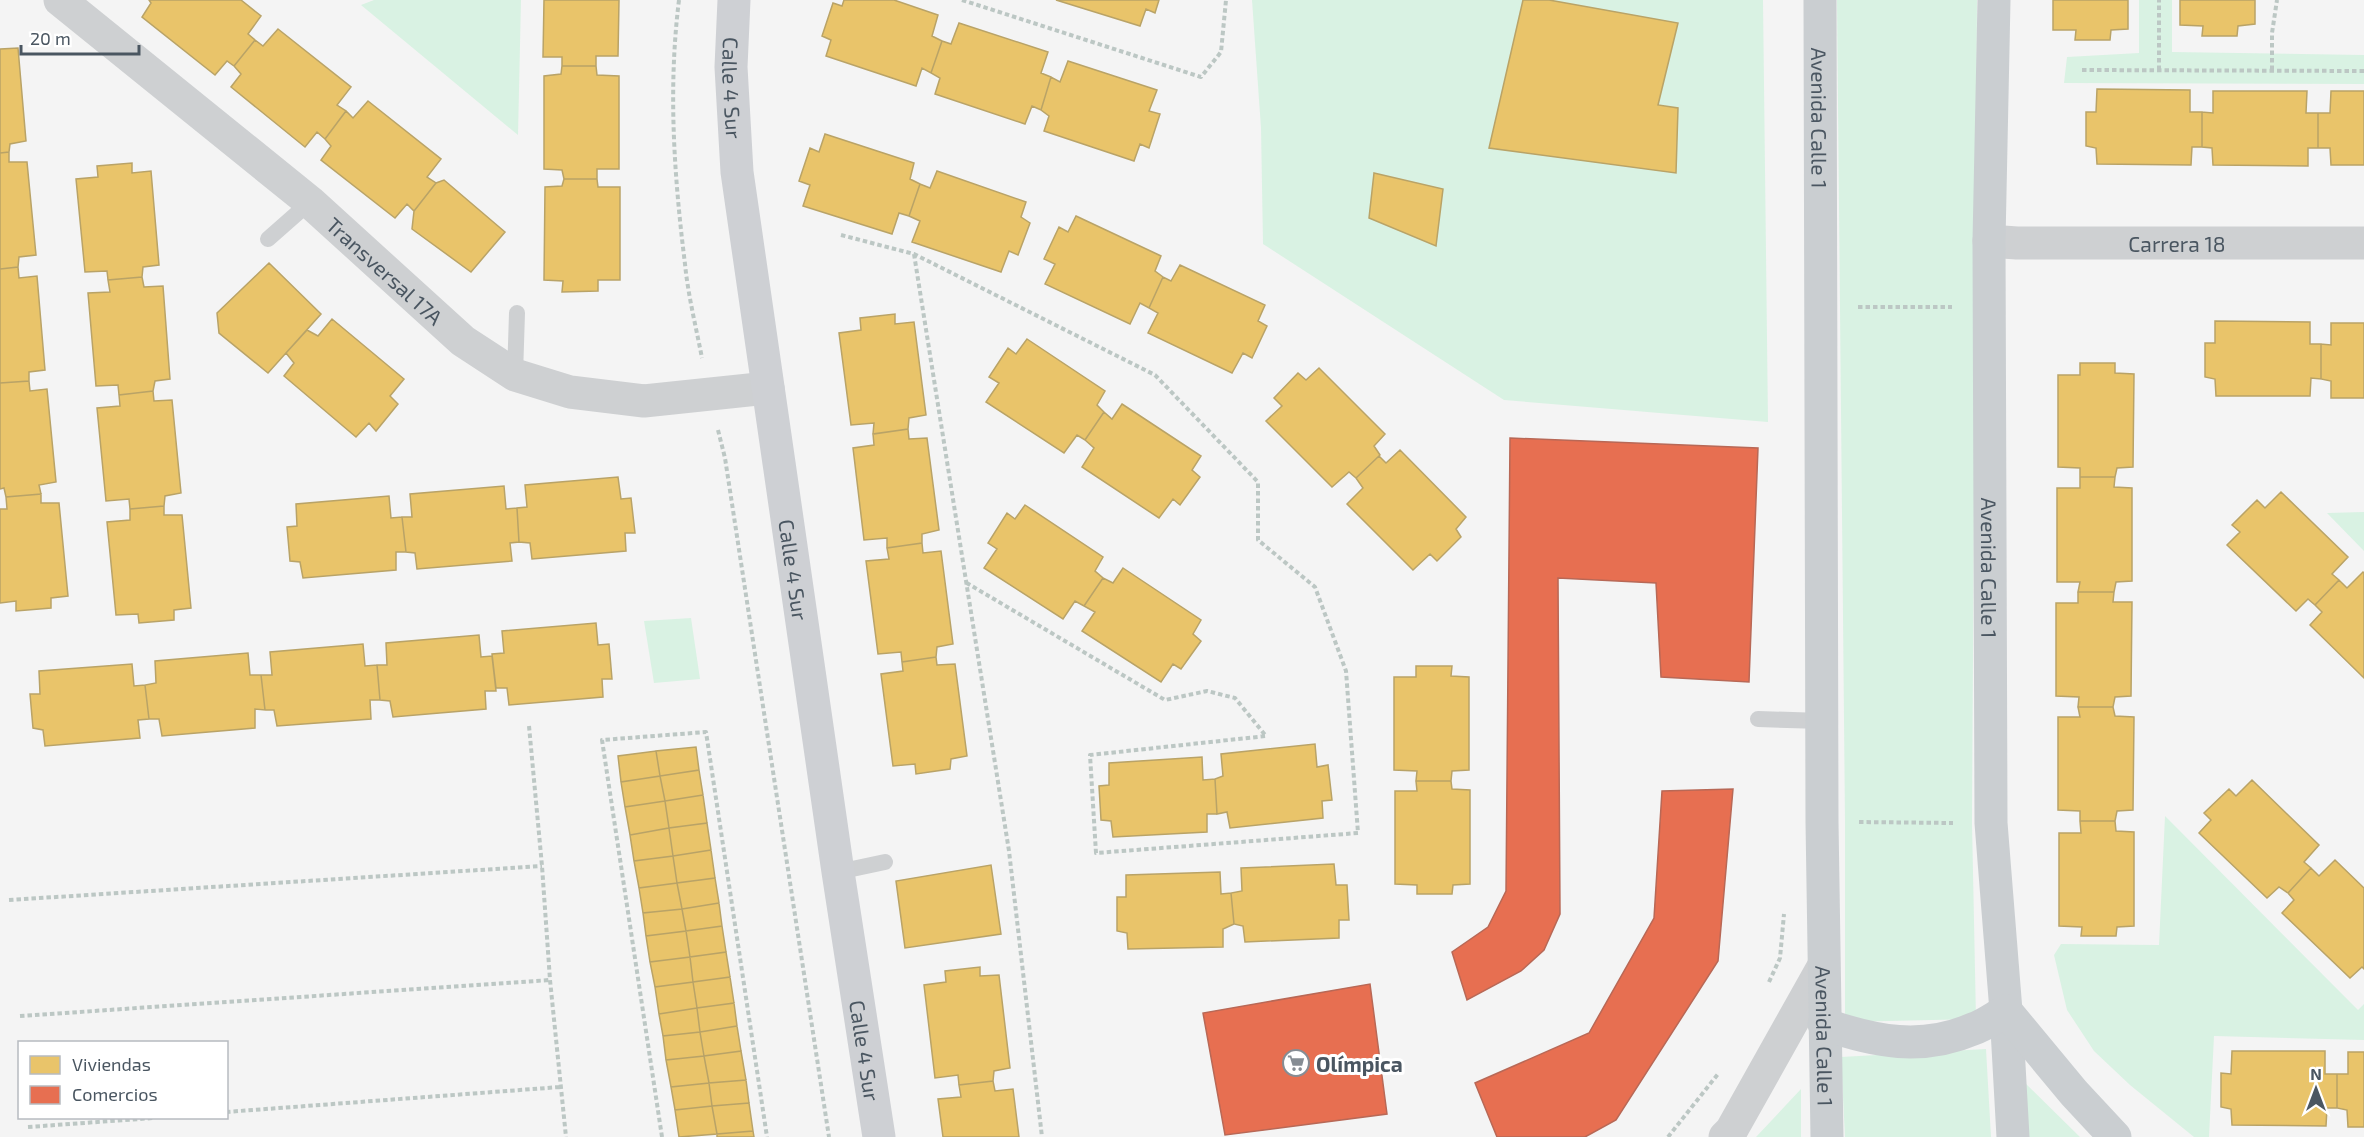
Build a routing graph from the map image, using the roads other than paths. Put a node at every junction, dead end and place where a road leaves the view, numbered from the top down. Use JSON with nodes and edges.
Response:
{"nodes":[{"id":1,"x":60,"y":0,"type":"edge"},
{"id":2,"x":734,"y":0,"type":"edge"},
{"id":3,"x":1821,"y":0,"type":"edge"},
{"id":4,"x":1994,"y":0,"type":"edge"},
{"id":5,"x":310,"y":202,"type":"junction"},
{"id":6,"x":268,"y":239,"type":"dead end"},
{"id":7,"x":1989,"y":241,"type":"junction"},
{"id":8,"x":2364,"y":243,"type":"edge"},
{"id":9,"x":518,"y":312,"type":"dead end"},
{"id":10,"x":515,"y":375,"type":"junction"},
{"id":11,"x":768,"y":388,"type":"junction"},
{"id":12,"x":1758,"y":719,"type":"dead end"},
{"id":13,"x":1822,"y":721,"type":"junction"},
{"id":14,"x":885,"y":862,"type":"dead end"},
{"id":15,"x":838,"y":872,"type":"junction"},
{"id":16,"x":1823,"y":967,"type":"junction"},
{"id":17,"x":2006,"y":1011,"type":"junction"},
{"id":18,"x":1824,"y":1024,"type":"junction"},
{"id":19,"x":879,"y":1137,"type":"edge"},
{"id":20,"x":1725,"y":1137,"type":"edge"},
{"id":21,"x":1827,"y":1137,"type":"edge"},
{"id":22,"x":2013,"y":1137,"type":"edge"},
{"id":23,"x":2115,"y":1137,"type":"edge"}],
"edges":[{"from":1,"to":5,"type":"street","name":"Transversal 17A"},
{"from":2,"to":11,"type":"main road","name":"Calle 4 Sur"},
{"from":3,"to":13,"type":"main road","name":"Avenida Calle 1"},
{"from":4,"to":7,"type":"main road","name":"Avenida Calle 1"},
{"from":5,"to":6,"type":"lane"},
{"from":5,"to":10,"type":"street","name":"Transversal 17A"},
{"from":7,"to":8,"type":"street","name":"Carrera 18"},
{"from":7,"to":17,"type":"main road","name":"Avenida Calle 1"},
{"from":9,"to":10,"type":"lane"},
{"from":10,"to":11,"type":"street","name":"Transversal 17A"},
{"from":11,"to":15,"type":"main road","name":"Calle 4 Sur"},
{"from":12,"to":13,"type":"lane"},
{"from":13,"to":16,"type":"main road","name":"Avenida Calle 1"},
{"from":14,"to":15,"type":"lane"},
{"from":15,"to":19,"type":"main road","name":"Calle 4 Sur"},
{"from":16,"to":18,"type":"main road","name":"Avenida Calle 1"},
{"from":16,"to":20,"type":"street"},
{"from":17,"to":18,"type":"main road"},
{"from":17,"to":22,"type":"main road","name":"Avenida Calle 1"},
{"from":17,"to":23,"type":"main road"},
{"from":18,"to":21,"type":"main road","name":"Avenida Calle 1"}]}
